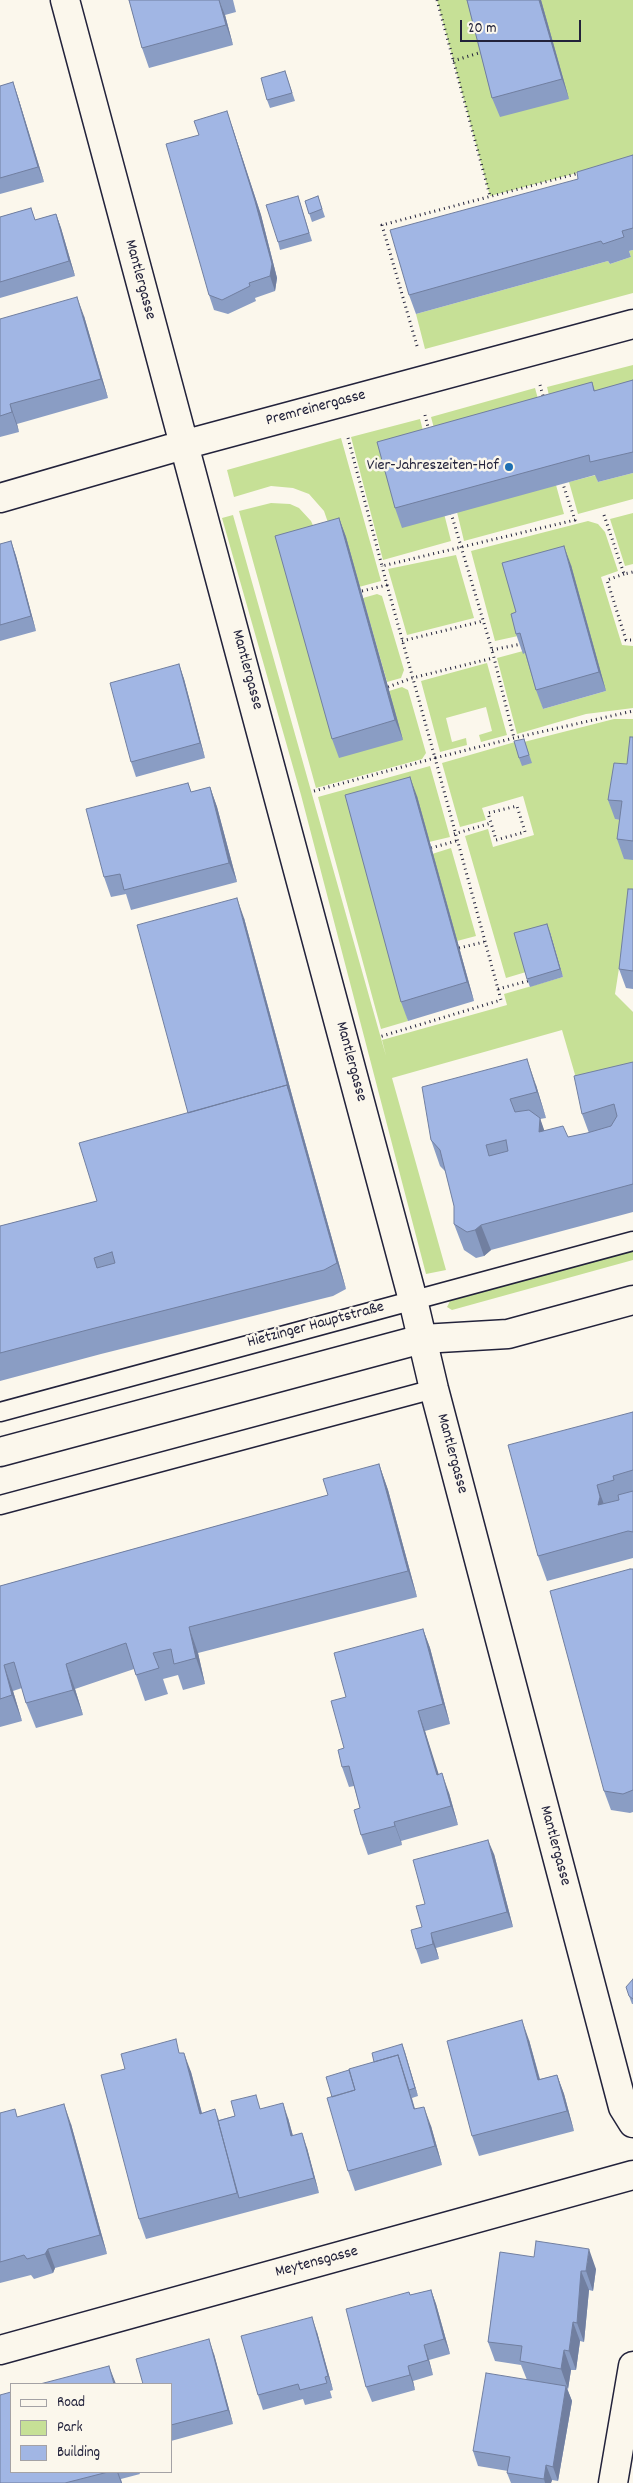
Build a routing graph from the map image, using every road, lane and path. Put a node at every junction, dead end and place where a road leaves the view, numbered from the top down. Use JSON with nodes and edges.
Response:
{"nodes":[{"id":1,"x":65,"y":0,"type":"edge"},
{"id":2,"x":437,"y":0,"type":"edge"},
{"id":3,"x":482,"y":52,"type":"edge"},
{"id":4,"x":453,"y":61,"type":"junction"},
{"id":5,"x":588,"y":170,"type":"edge"},
{"id":6,"x":544,"y":182,"type":"junction"},
{"id":7,"x":546,"y":191,"type":"edge"},
{"id":8,"x":490,"y":196,"type":"junction"},
{"id":9,"x":452,"y":206,"type":"junction"},
{"id":10,"x":454,"y":215,"type":"edge"},
{"id":11,"x":633,"y":324,"type":"edge"},
{"id":12,"x":418,"y":351,"type":"dead end"},
{"id":13,"x":540,"y":384,"type":"dead end"},
{"id":14,"x":546,"y":408,"type":"edge"},
{"id":15,"x":425,"y":415,"type":"dead end"},
{"id":16,"x":347,"y":435,"type":"dead end"},
{"id":17,"x":432,"y":440,"type":"edge"},
{"id":18,"x":183,"y":445,"type":"junction"},
{"id":19,"x":563,"y":484,"type":"edge"},
{"id":20,"x":0,"y":498,"type":"edge"},
{"id":21,"x":451,"y":513,"type":"edge"},
{"id":22,"x":604,"y":514,"type":"dead end"},
{"id":23,"x":461,"y":545,"type":"junction"},
{"id":24,"x":382,"y":566,"type":"junction"},
{"id":25,"x":633,"y":572,"type":"edge"},
{"id":26,"x":624,"y":574,"type":"junction"},
{"id":27,"x":387,"y":585,"type":"junction"},
{"id":28,"x":362,"y":591,"type":"dead end"},
{"id":29,"x":483,"y":621,"type":"junction"},
{"id":30,"x":633,"y":640,"type":"edge"},
{"id":31,"x":402,"y":641,"type":"junction"},
{"id":32,"x":520,"y":644,"type":"edge"},
{"id":33,"x":492,"y":650,"type":"junction"},
{"id":34,"x":493,"y":658,"type":"junction"},
{"id":35,"x":412,"y":678,"type":"junction"},
{"id":36,"x":388,"y":687,"type":"edge"},
{"id":37,"x":633,"y":711,"type":"edge"},
{"id":38,"x":514,"y":738,"type":"junction"},
{"id":39,"x":435,"y":758,"type":"junction"},
{"id":40,"x":312,"y":792,"type":"dead end"},
{"id":41,"x":491,"y":823,"type":"junction"},
{"id":42,"x":454,"y":834,"type":"junction"},
{"id":43,"x":456,"y":841,"type":"junction"},
{"id":44,"x":431,"y":848,"type":"edge"},
{"id":45,"x":484,"y":942,"type":"junction"},
{"id":46,"x":459,"y":948,"type":"edge"},
{"id":47,"x":528,"y":981,"type":"edge"},
{"id":48,"x":498,"y":989,"type":"junction"},
{"id":49,"x":378,"y":1038,"type":"dead end"},
{"id":50,"x":633,"y":1241,"type":"edge"},
{"id":51,"x":413,"y":1300,"type":"junction"},
{"id":52,"x":633,"y":1300,"type":"edge"},
{"id":53,"x":422,"y":1339,"type":"junction"},
{"id":54,"x":434,"y":1389,"type":"junction"},
{"id":55,"x":0,"y":1412,"type":"edge"},
{"id":56,"x":0,"y":1452,"type":"edge"},
{"id":57,"x":0,"y":1506,"type":"edge"},
{"id":58,"x":633,"y":2123,"type":"edge"},
{"id":59,"x":633,"y":2176,"type":"edge"},
{"id":60,"x":0,"y":2350,"type":"edge"},
{"id":61,"x":633,"y":2366,"type":"edge"},
{"id":62,"x":613,"y":2483,"type":"edge"}],
"edges":[{"from":1,"to":18,"type":"street","name":"Mantlergasse"},
{"from":2,"to":4,"type":"path"},
{"from":3,"to":4,"type":"path"},
{"from":4,"to":8,"type":"path"},
{"from":5,"to":6,"type":"path"},
{"from":6,"to":7,"type":"path"},
{"from":6,"to":8,"type":"path"},
{"from":8,"to":9,"type":"path"},
{"from":9,"to":10,"type":"path"},
{"from":9,"to":12,"type":"path"},
{"from":11,"to":18,"type":"street","name":"Premreinergasse"},
{"from":13,"to":14,"type":"path"},
{"from":15,"to":17,"type":"path"},
{"from":16,"to":24,"type":"path"},
{"from":18,"to":20,"type":"street","name":"Premreinergasse"},
{"from":18,"to":51,"type":"street","name":"Mantlergasse"},
{"from":19,"to":23,"type":"path"},
{"from":21,"to":23,"type":"path"},
{"from":22,"to":26,"type":"path"},
{"from":23,"to":24,"type":"path"},
{"from":23,"to":29,"type":"path"},
{"from":24,"to":27,"type":"path"},
{"from":25,"to":26,"type":"path"},
{"from":26,"to":30,"type":"path"},
{"from":27,"to":28,"type":"path"},
{"from":27,"to":31,"type":"path"},
{"from":29,"to":31,"type":"path"},
{"from":29,"to":33,"type":"path"},
{"from":31,"to":35,"type":"path"},
{"from":32,"to":33,"type":"path"},
{"from":33,"to":34,"type":"path"},
{"from":34,"to":35,"type":"path"},
{"from":34,"to":38,"type":"path"},
{"from":35,"to":36,"type":"path"},
{"from":35,"to":39,"type":"path"},
{"from":37,"to":38,"type":"path"},
{"from":38,"to":39,"type":"path"},
{"from":39,"to":40,"type":"path"},
{"from":39,"to":42,"type":"path"},
{"from":41,"to":41,"type":"path"},
{"from":41,"to":42,"type":"path"},
{"from":42,"to":43,"type":"path"},
{"from":43,"to":44,"type":"path"},
{"from":43,"to":45,"type":"path"},
{"from":45,"to":46,"type":"path"},
{"from":45,"to":48,"type":"path"},
{"from":47,"to":48,"type":"path"},
{"from":48,"to":49,"type":"path"},
{"from":50,"to":51,"type":"lane","name":"Hietzinger Hauptstraße"},
{"from":51,"to":53,"type":"street","name":"Mantlergasse"},
{"from":51,"to":55,"type":"lane","name":"Hietzinger Hauptstraße"},
{"from":52,"to":53,"type":"street"},
{"from":53,"to":54,"type":"street","name":"Mantlergasse"},
{"from":53,"to":56,"type":"street"},
{"from":54,"to":57,"type":"lane"},
{"from":54,"to":58,"type":"street","name":"Mantlergasse"},
{"from":59,"to":60,"type":"street","name":"Meytensgasse"},
{"from":61,"to":62,"type":"street"}]}
